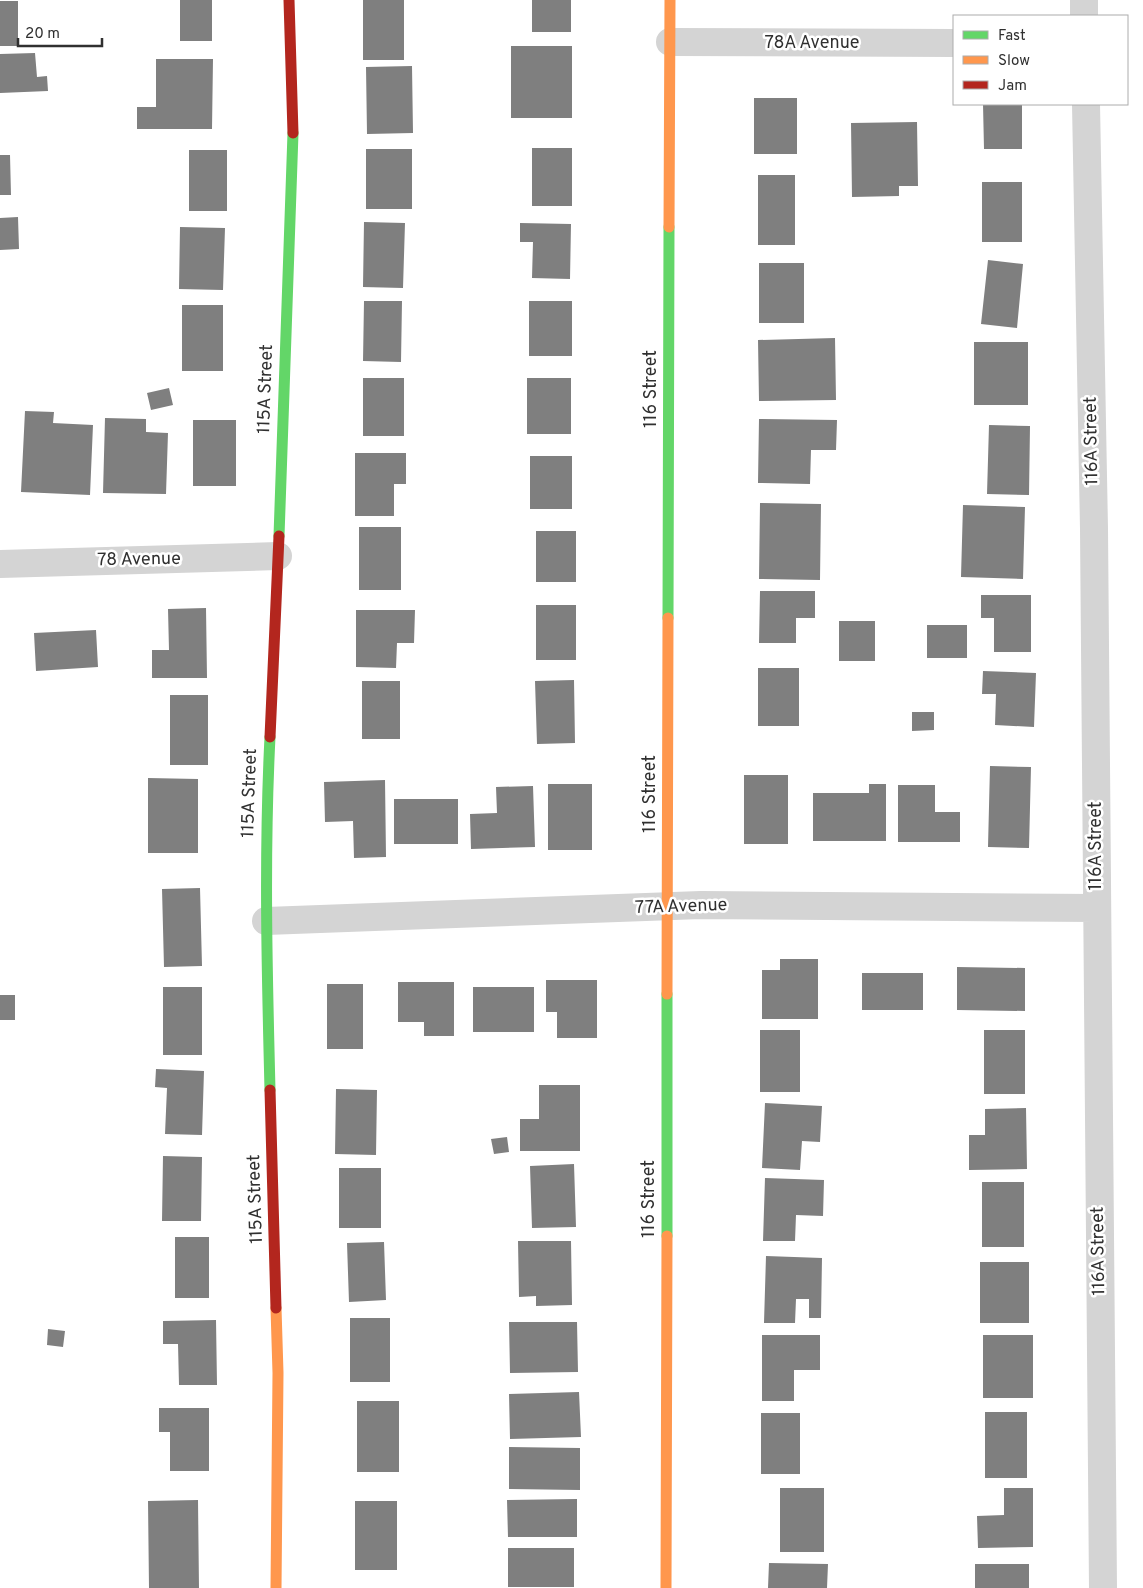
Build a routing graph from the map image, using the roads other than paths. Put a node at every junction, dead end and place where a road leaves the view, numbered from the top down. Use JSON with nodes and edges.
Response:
{"nodes":[{"id":1,"x":289,"y":0,"type":"edge"},
{"id":2,"x":670,"y":0,"type":"edge"},
{"id":3,"x":1084,"y":0,"type":"edge"},
{"id":4,"x":1084,"y":15,"type":"edge"},
{"id":5,"x":670,"y":42,"type":"junction"},
{"id":6,"x":953,"y":43,"type":"edge"},
{"id":7,"x":1086,"y":105,"type":"edge"},
{"id":8,"x":278,"y":556,"type":"junction"},
{"id":9,"x":0,"y":564,"type":"edge"},
{"id":10,"x":667,"y":907,"type":"junction"},
{"id":11,"x":1096,"y":908,"type":"junction"},
{"id":12,"x":266,"y":921,"type":"junction"},
{"id":13,"x":276,"y":1588,"type":"edge"},
{"id":14,"x":666,"y":1588,"type":"edge"},
{"id":15,"x":1103,"y":1588,"type":"edge"}],
"edges":[{"from":1,"to":8,"type":"street","name":"115A Street"},
{"from":2,"to":5,"type":"street","name":"116 Street"},
{"from":3,"to":4,"type":"street"},
{"from":5,"to":6,"type":"street","name":"78A Avenue"},
{"from":5,"to":10,"type":"street","name":"116 Street"},
{"from":7,"to":11,"type":"street","name":"116A Street"},
{"from":8,"to":9,"type":"street","name":"78 Avenue"},
{"from":8,"to":12,"type":"street","name":"115A Street"},
{"from":10,"to":11,"type":"street","name":"77A Avenue"},
{"from":10,"to":12,"type":"street","name":"77A Avenue"},
{"from":10,"to":14,"type":"street","name":"116 Street"},
{"from":11,"to":15,"type":"street","name":"116A Street"},
{"from":12,"to":13,"type":"street","name":"115A Street"}]}
